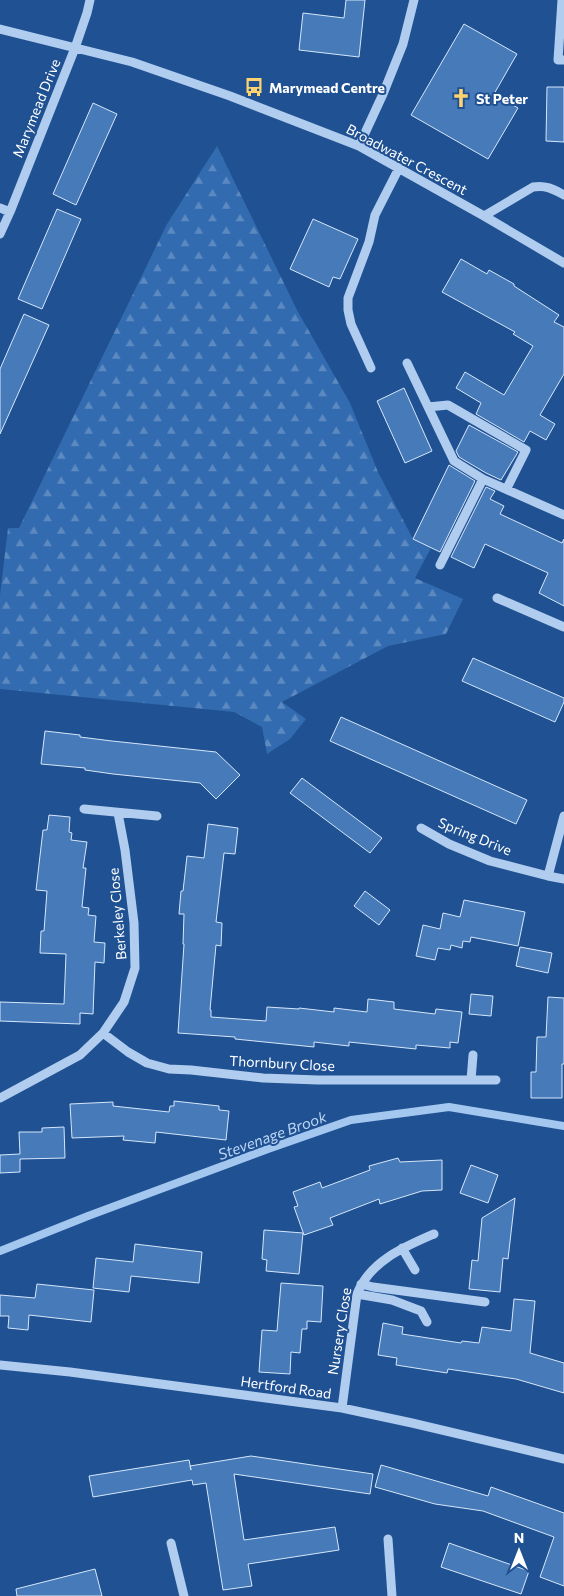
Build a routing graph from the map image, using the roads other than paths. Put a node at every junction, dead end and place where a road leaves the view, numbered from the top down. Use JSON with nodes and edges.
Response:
{"nodes":[{"id":1,"x":90,"y":0,"type":"edge"},
{"id":2,"x":414,"y":0,"type":"edge"},
{"id":3,"x":562,"y":0,"type":"edge"},
{"id":4,"x":0,"y":29,"type":"edge"},
{"id":5,"x":75,"y":48,"type":"junction"},
{"id":6,"x":564,"y":60,"type":"edge"},
{"id":7,"x":359,"y":146,"type":"junction"},
{"id":8,"x":399,"y":168,"type":"junction"},
{"id":9,"x":564,"y":195,"type":"edge"},
{"id":10,"x":0,"y":208,"type":"edge"},
{"id":11,"x":10,"y":212,"type":"junction"},
{"id":12,"x":484,"y":216,"type":"junction"},
{"id":13,"x":0,"y":234,"type":"edge"},
{"id":14,"x":564,"y":263,"type":"edge"},
{"id":15,"x":407,"y":363,"type":"dead end"},
{"id":16,"x":371,"y":368,"type":"dead end"},
{"id":17,"x":428,"y":407,"type":"junction"},
{"id":18,"x":484,"y":479,"type":"junction"},
{"id":19,"x":507,"y":488,"type":"junction"},
{"id":20,"x":564,"y":515,"type":"edge"},
{"id":21,"x":440,"y":565,"type":"dead end"},
{"id":22,"x":497,"y":598,"type":"dead end"},
{"id":23,"x":564,"y":627,"type":"edge"},
{"id":24,"x":84,"y":808,"type":"dead end"},
{"id":25,"x":118,"y":813,"type":"junction"},
{"id":26,"x":158,"y":816,"type":"dead end"},
{"id":27,"x":564,"y":816,"type":"edge"},
{"id":28,"x":421,"y":828,"type":"dead end"},
{"id":29,"x":548,"y":876,"type":"junction"},
{"id":30,"x":564,"y":880,"type":"edge"},
{"id":31,"x":103,"y":1032,"type":"junction"},
{"id":32,"x":473,"y":1055,"type":"dead end"},
{"id":33,"x":471,"y":1080,"type":"junction"},
{"id":34,"x":496,"y":1080,"type":"dead end"},
{"id":35,"x":0,"y":1098,"type":"edge"},
{"id":36,"x":434,"y":1234,"type":"dead end"},
{"id":37,"x":402,"y":1248,"type":"junction"},
{"id":38,"x":415,"y":1270,"type":"dead end"},
{"id":39,"x":361,"y":1284,"type":"junction"},
{"id":40,"x":357,"y":1294,"type":"junction"},
{"id":41,"x":485,"y":1302,"type":"dead end"},
{"id":42,"x":427,"y":1322,"type":"dead end"},
{"id":43,"x":0,"y":1365,"type":"edge"},
{"id":44,"x":342,"y":1408,"type":"junction"},
{"id":45,"x":564,"y":1459,"type":"edge"},
{"id":46,"x":388,"y":1540,"type":"dead end"},
{"id":47,"x":172,"y":1543,"type":"dead end"},
{"id":48,"x":184,"y":1596,"type":"edge"},
{"id":49,"x":392,"y":1596,"type":"edge"}],
"edges":[{"from":1,"to":5,"type":"street","name":"Marymead Drive"},
{"from":2,"to":7,"type":"street"},
{"from":3,"to":6,"type":"street"},
{"from":4,"to":5,"type":"street","name":"Broadwater Crescent"},
{"from":5,"to":7,"type":"street","name":"Broadwater Crescent"},
{"from":5,"to":11,"type":"street","name":"Marymead Drive"},
{"from":7,"to":8,"type":"street","name":"Broadwater Crescent"},
{"from":8,"to":12,"type":"street","name":"Broadwater Crescent"},
{"from":8,"to":16,"type":"street"},
{"from":9,"to":12,"type":"street"},
{"from":10,"to":11,"type":"street"},
{"from":11,"to":13,"type":"street","name":"Marymead Drive"},
{"from":12,"to":14,"type":"street","name":"Broadwater Crescent"},
{"from":15,"to":17,"type":"street"},
{"from":17,"to":18,"type":"street"},
{"from":17,"to":19,"type":"street"},
{"from":18,"to":19,"type":"street"},
{"from":18,"to":21,"type":"street"},
{"from":19,"to":20,"type":"street"},
{"from":22,"to":23,"type":"street"},
{"from":24,"to":25,"type":"street"},
{"from":25,"to":26,"type":"street"},
{"from":25,"to":31,"type":"street","name":"Berkeley Close"},
{"from":27,"to":29,"type":"street"},
{"from":28,"to":29,"type":"street","name":"Spring Drive"},
{"from":29,"to":30,"type":"street","name":"Spring Drive"},
{"from":31,"to":33,"type":"street","name":"Thornbury Close"},
{"from":31,"to":35,"type":"street","name":"Berkeley Close"},
{"from":32,"to":33,"type":"street"},
{"from":33,"to":34,"type":"street","name":"Thornbury Close"},
{"from":36,"to":37,"type":"street","name":"Nursery Close"},
{"from":37,"to":38,"type":"street"},
{"from":37,"to":39,"type":"street","name":"Nursery Close"},
{"from":39,"to":40,"type":"street","name":"Nursery Close"},
{"from":39,"to":41,"type":"street"},
{"from":40,"to":42,"type":"street"},
{"from":40,"to":44,"type":"street","name":"Nursery Close"},
{"from":43,"to":44,"type":"street","name":"Hertford Road"},
{"from":44,"to":45,"type":"street","name":"Hertford Road"},
{"from":46,"to":49,"type":"street"},
{"from":47,"to":48,"type":"street"}]}
